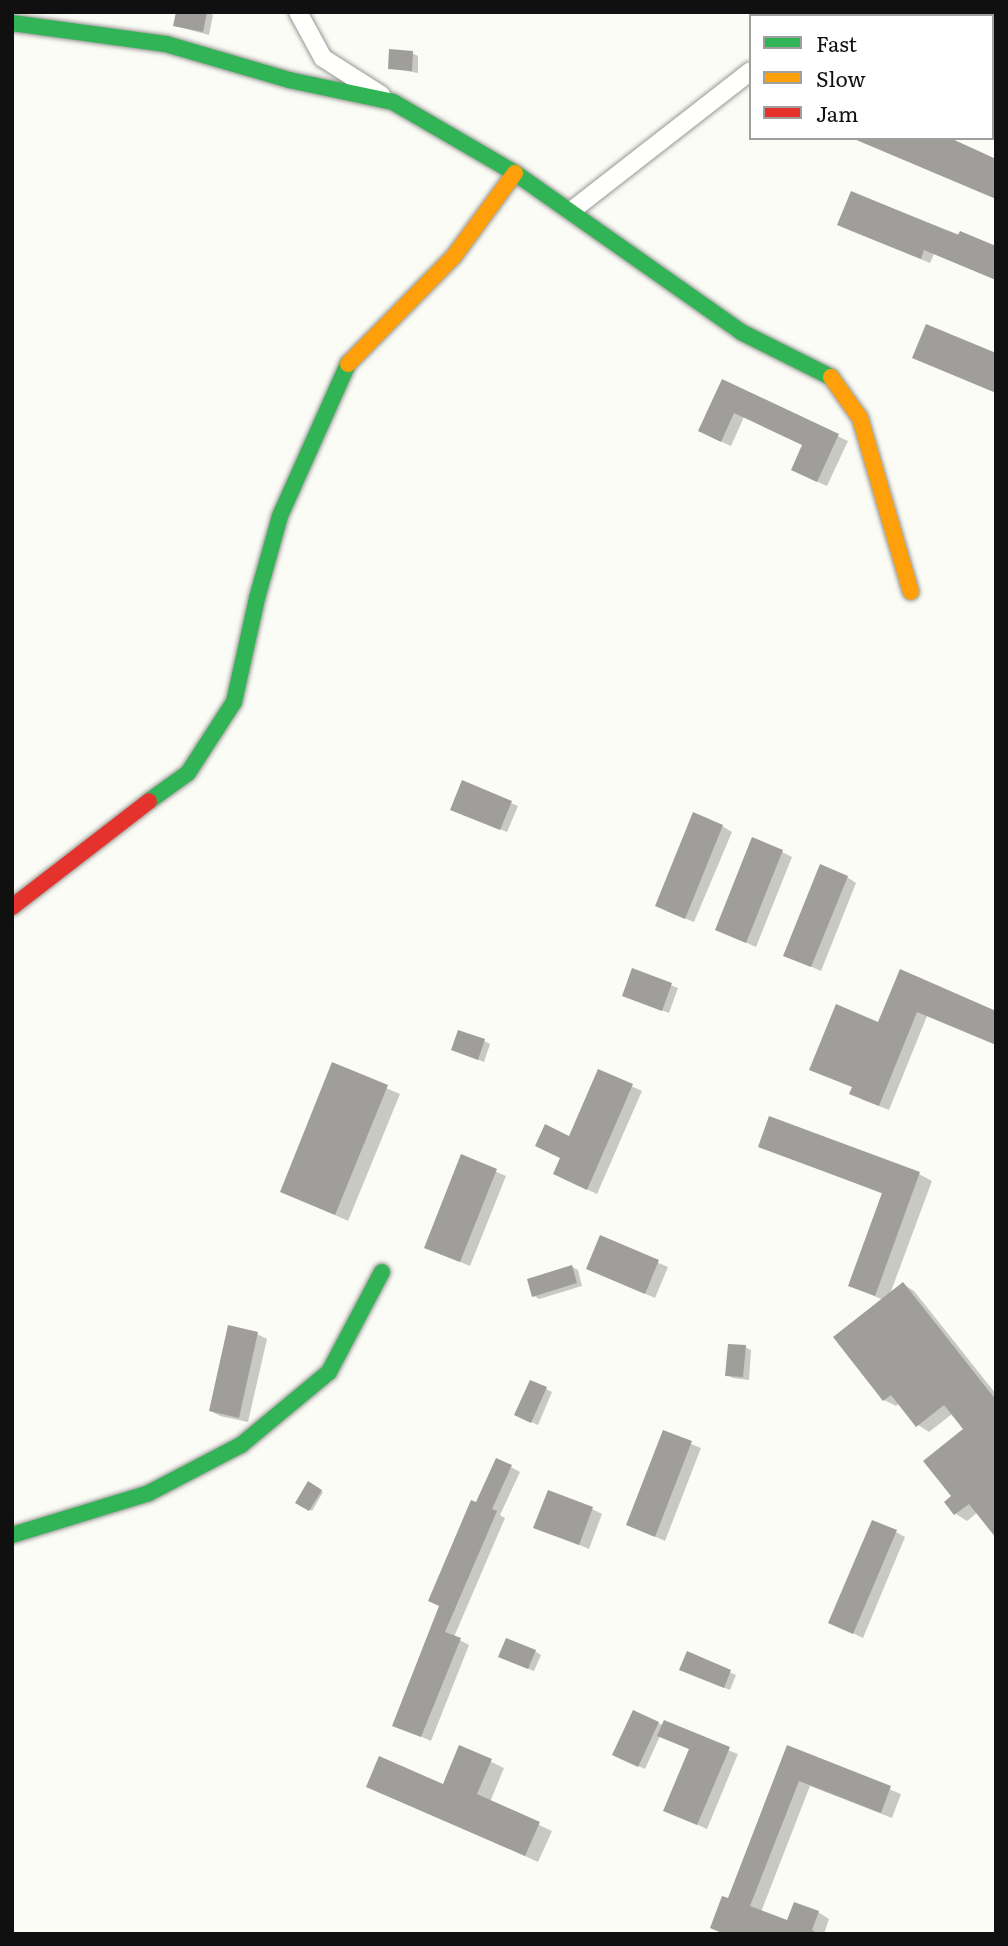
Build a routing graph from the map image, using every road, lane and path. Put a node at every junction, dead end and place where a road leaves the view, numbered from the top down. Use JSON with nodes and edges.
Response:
{"nodes":[{"id":1,"x":298,"y":12,"type":"edge"},
{"id":2,"x":12,"y":23,"type":"edge"},
{"id":3,"x":749,"y":73,"type":"edge"},
{"id":4,"x":393,"y":102,"type":"junction"},
{"id":5,"x":515,"y":173,"type":"junction"},
{"id":6,"x":571,"y":211,"type":"junction"},
{"id":7,"x":911,"y":592,"type":"dead end"},
{"id":8,"x":12,"y":908,"type":"edge"},
{"id":9,"x":382,"y":1272,"type":"dead end"},
{"id":10,"x":12,"y":1535,"type":"edge"}],
"edges":[{"from":1,"to":4,"type":"street"},
{"from":2,"to":4,"type":"street"},
{"from":3,"to":6,"type":"street"},
{"from":4,"to":5,"type":"street"},
{"from":5,"to":6,"type":"street"},
{"from":5,"to":8,"type":"street"},
{"from":6,"to":7,"type":"street"},
{"from":9,"to":10,"type":"street"}]}
